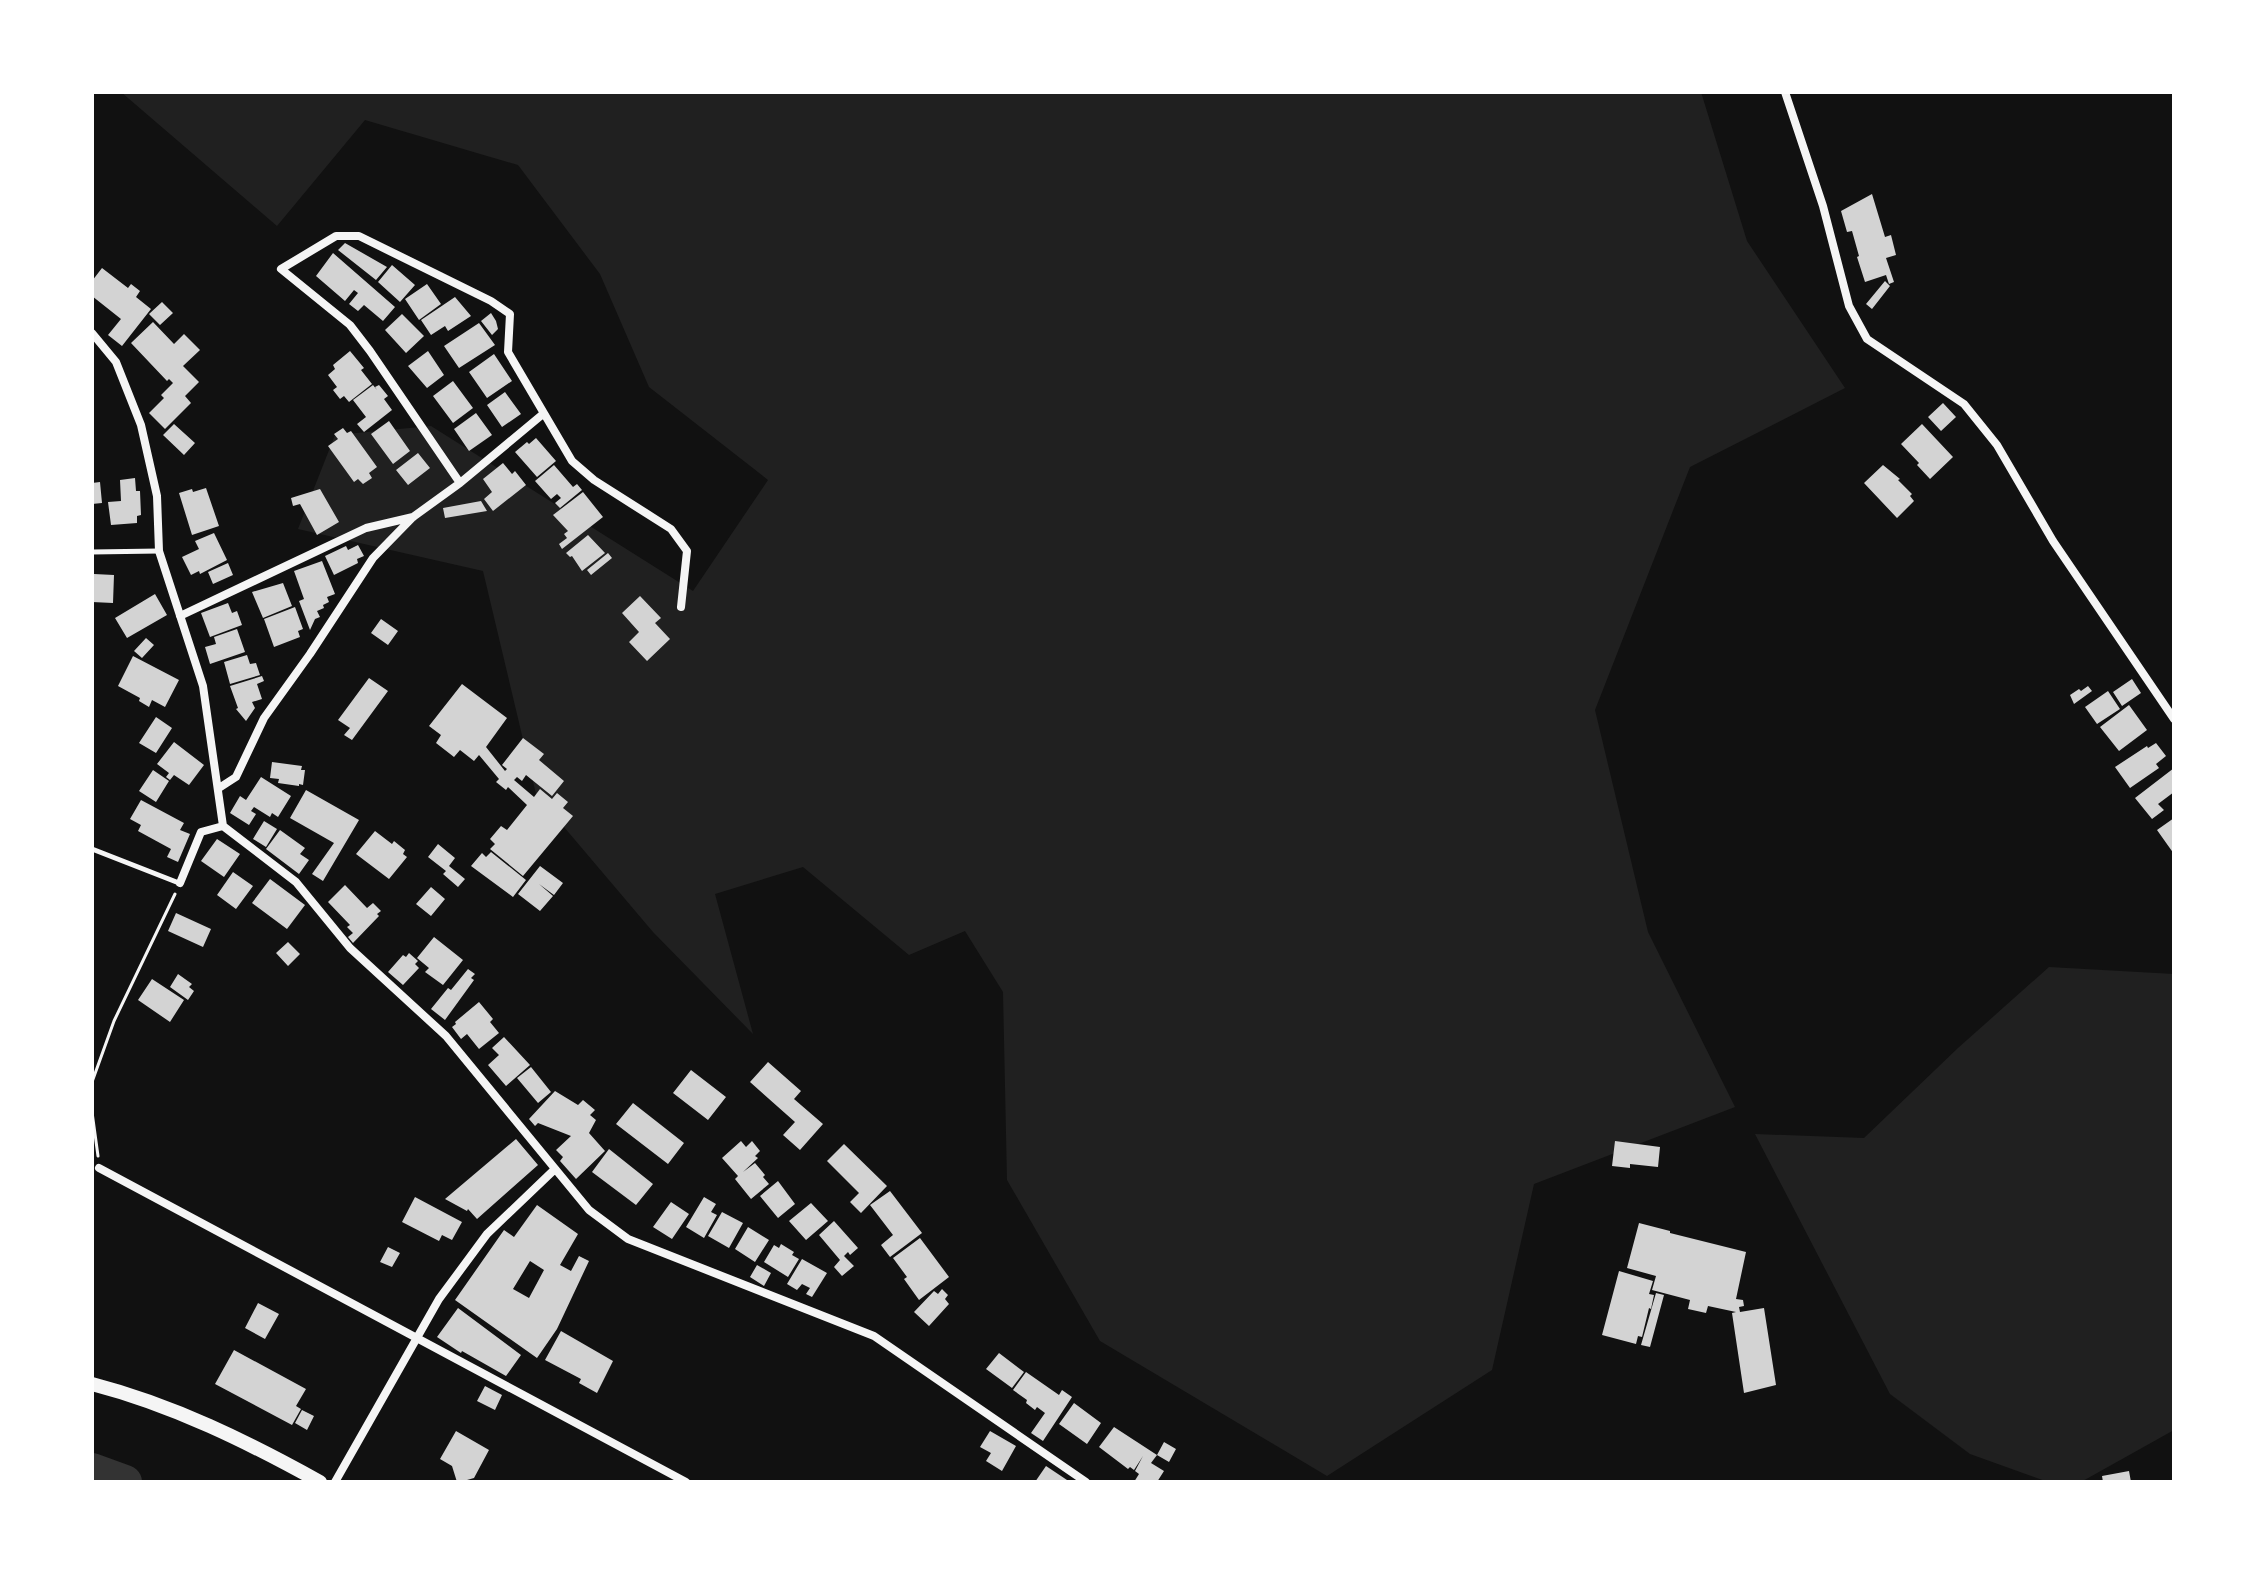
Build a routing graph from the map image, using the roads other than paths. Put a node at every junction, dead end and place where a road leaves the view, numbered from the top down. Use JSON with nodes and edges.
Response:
{"nodes":[{"id":1,"x":1785,"y":92,"type":"edge"},
{"id":2,"x":92,"y":333,"type":"edge"},
{"id":3,"x":543,"y":414,"type":"junction"},
{"id":4,"x":460,"y":483,"type":"junction"},
{"id":5,"x":413,"y":517,"type":"junction"},
{"id":6,"x":159,"y":551,"type":"junction"},
{"id":7,"x":92,"y":552,"type":"edge"},
{"id":8,"x":681,"y":607,"type":"dead end"},
{"id":9,"x":180,"y":616,"type":"junction"},
{"id":10,"x":2174,"y":719,"type":"edge"},
{"id":11,"x":219,"y":788,"type":"junction"},
{"id":12,"x":223,"y":826,"type":"junction"},
{"id":13,"x":92,"y":849,"type":"edge"},
{"id":14,"x":180,"y":883,"type":"joint"},
{"id":15,"x":99,"y":1168,"type":"road end"},
{"id":16,"x":555,"y":1169,"type":"junction"},
{"id":17,"x":416,"y":1338,"type":"junction"},
{"id":18,"x":92,"y":1384,"type":"edge"},
{"id":19,"x":320,"y":1482,"type":"edge"},
{"id":20,"x":335,"y":1482,"type":"edge"},
{"id":21,"x":686,"y":1482,"type":"edge"},
{"id":22,"x":1086,"y":1482,"type":"edge"}],
"edges":[{"from":1,"to":10,"type":"street"},
{"from":2,"to":6,"type":"street"},
{"from":3,"to":4,"type":"street"},
{"from":3,"to":4,"type":"street"},
{"from":3,"to":8,"type":"street"},
{"from":4,"to":5,"type":"street"},
{"from":5,"to":9,"type":"street"},
{"from":5,"to":11,"type":"street"},
{"from":6,"to":7,"type":"lane"},
{"from":6,"to":9,"type":"street"},
{"from":9,"to":11,"type":"street"},
{"from":11,"to":12,"type":"street"},
{"from":12,"to":14,"type":"street"},
{"from":12,"to":16,"type":"street"},
{"from":13,"to":14,"type":"lane"},
{"from":15,"to":17,"type":"street"},
{"from":16,"to":17,"type":"street"},
{"from":16,"to":22,"type":"street"},
{"from":17,"to":20,"type":"street"},
{"from":17,"to":21,"type":"street"},
{"from":18,"to":19,"type":"main road"}]}
